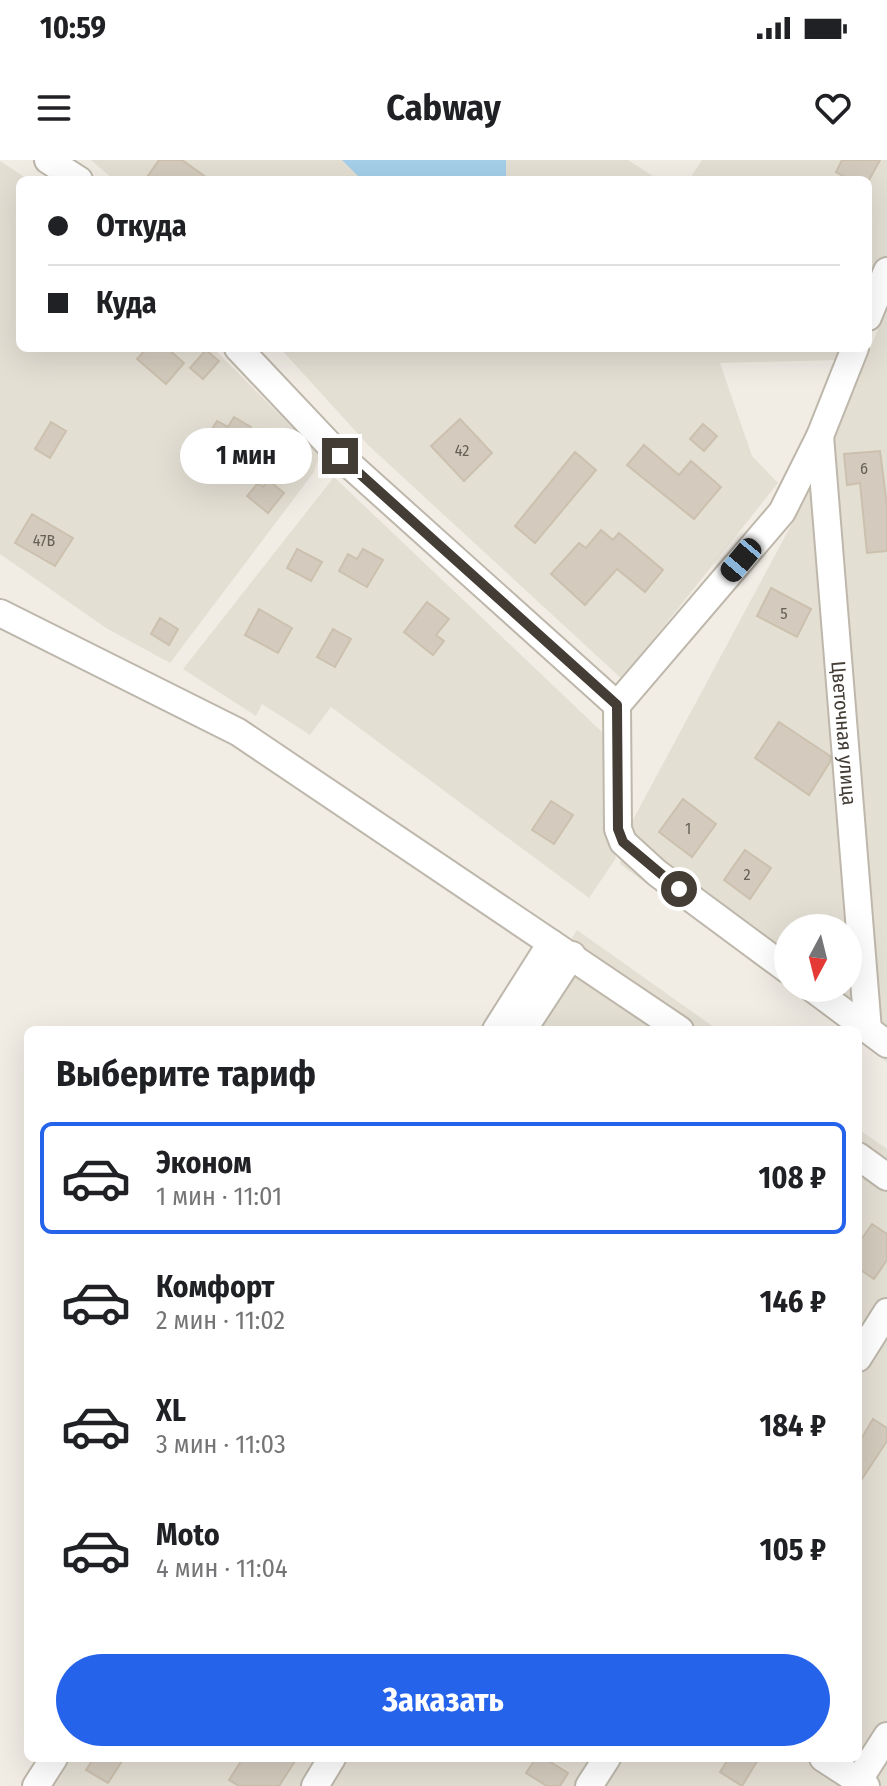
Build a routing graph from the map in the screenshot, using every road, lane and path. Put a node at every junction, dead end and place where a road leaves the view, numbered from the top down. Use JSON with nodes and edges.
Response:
{"nodes":[{"id":1,"x":48,"y":160,"type":"edge"},
{"id":2,"x":73,"y":176,"type":"edge"},
{"id":3,"x":886,"y":278,"type":"edge"},
{"id":4,"x":872,"y":308,"type":"edge"},
{"id":5,"x":242,"y":352,"type":"edge"},
{"id":6,"x":853,"y":352,"type":"edge"},
{"id":7,"x":820,"y":436,"type":"junction"},
{"id":8,"x":0,"y":613,"type":"edge"},
{"id":9,"x":617,"y":705,"type":"junction"},
{"id":10,"x":561,"y":949,"type":"junction"},
{"id":11,"x":774,"y":960,"type":"edge"},
{"id":12,"x":831,"y":1002,"type":"edge"},
{"id":13,"x":499,"y":1026,"type":"edge"},
{"id":14,"x":525,"y":1026,"type":"edge"},
{"id":15,"x":674,"y":1026,"type":"edge"},
{"id":16,"x":878,"y":1037,"type":"edge"},
{"id":17,"x":862,"y":1159,"type":"edge"},
{"id":18,"x":887,"y":1177,"type":"edge"},
{"id":19,"x":887,"y":1312,"type":"edge"},
{"id":20,"x":862,"y":1352,"type":"edge"},
{"id":21,"x":887,"y":1736,"type":"edge"},
{"id":22,"x":31,"y":1762,"type":"edge"},
{"id":23,"x":51,"y":1762,"type":"edge"},
{"id":24,"x":330,"y":1762,"type":"edge"},
{"id":25,"x":604,"y":1762,"type":"edge"},
{"id":26,"x":829,"y":1762,"type":"edge"},
{"id":27,"x":860,"y":1784,"type":"edge"},
{"id":28,"x":16,"y":1786,"type":"edge"},
{"id":29,"x":36,"y":1786,"type":"edge"},
{"id":30,"x":315,"y":1786,"type":"edge"},
{"id":31,"x":589,"y":1786,"type":"edge"}],
"edges":[{"from":1,"to":2,"type":"street"},
{"from":3,"to":4,"type":"street"},
{"from":5,"to":9,"type":"street"},
{"from":6,"to":7,"type":"street"},
{"from":7,"to":9,"type":"street"},
{"from":7,"to":16,"type":"street","name":"Цветочная улица"},
{"from":8,"to":10,"type":"street"},
{"from":9,"to":11,"type":"street"},
{"from":10,"to":13,"type":"street"},
{"from":10,"to":14,"type":"street"},
{"from":10,"to":15,"type":"street"},
{"from":12,"to":16,"type":"street"},
{"from":17,"to":18,"type":"street"},
{"from":19,"to":20,"type":"street"},
{"from":21,"to":27,"type":"street"},
{"from":22,"to":28,"type":"street"},
{"from":23,"to":29,"type":"street"},
{"from":24,"to":30,"type":"street"},
{"from":25,"to":31,"type":"street"},
{"from":26,"to":27,"type":"street"}]}
